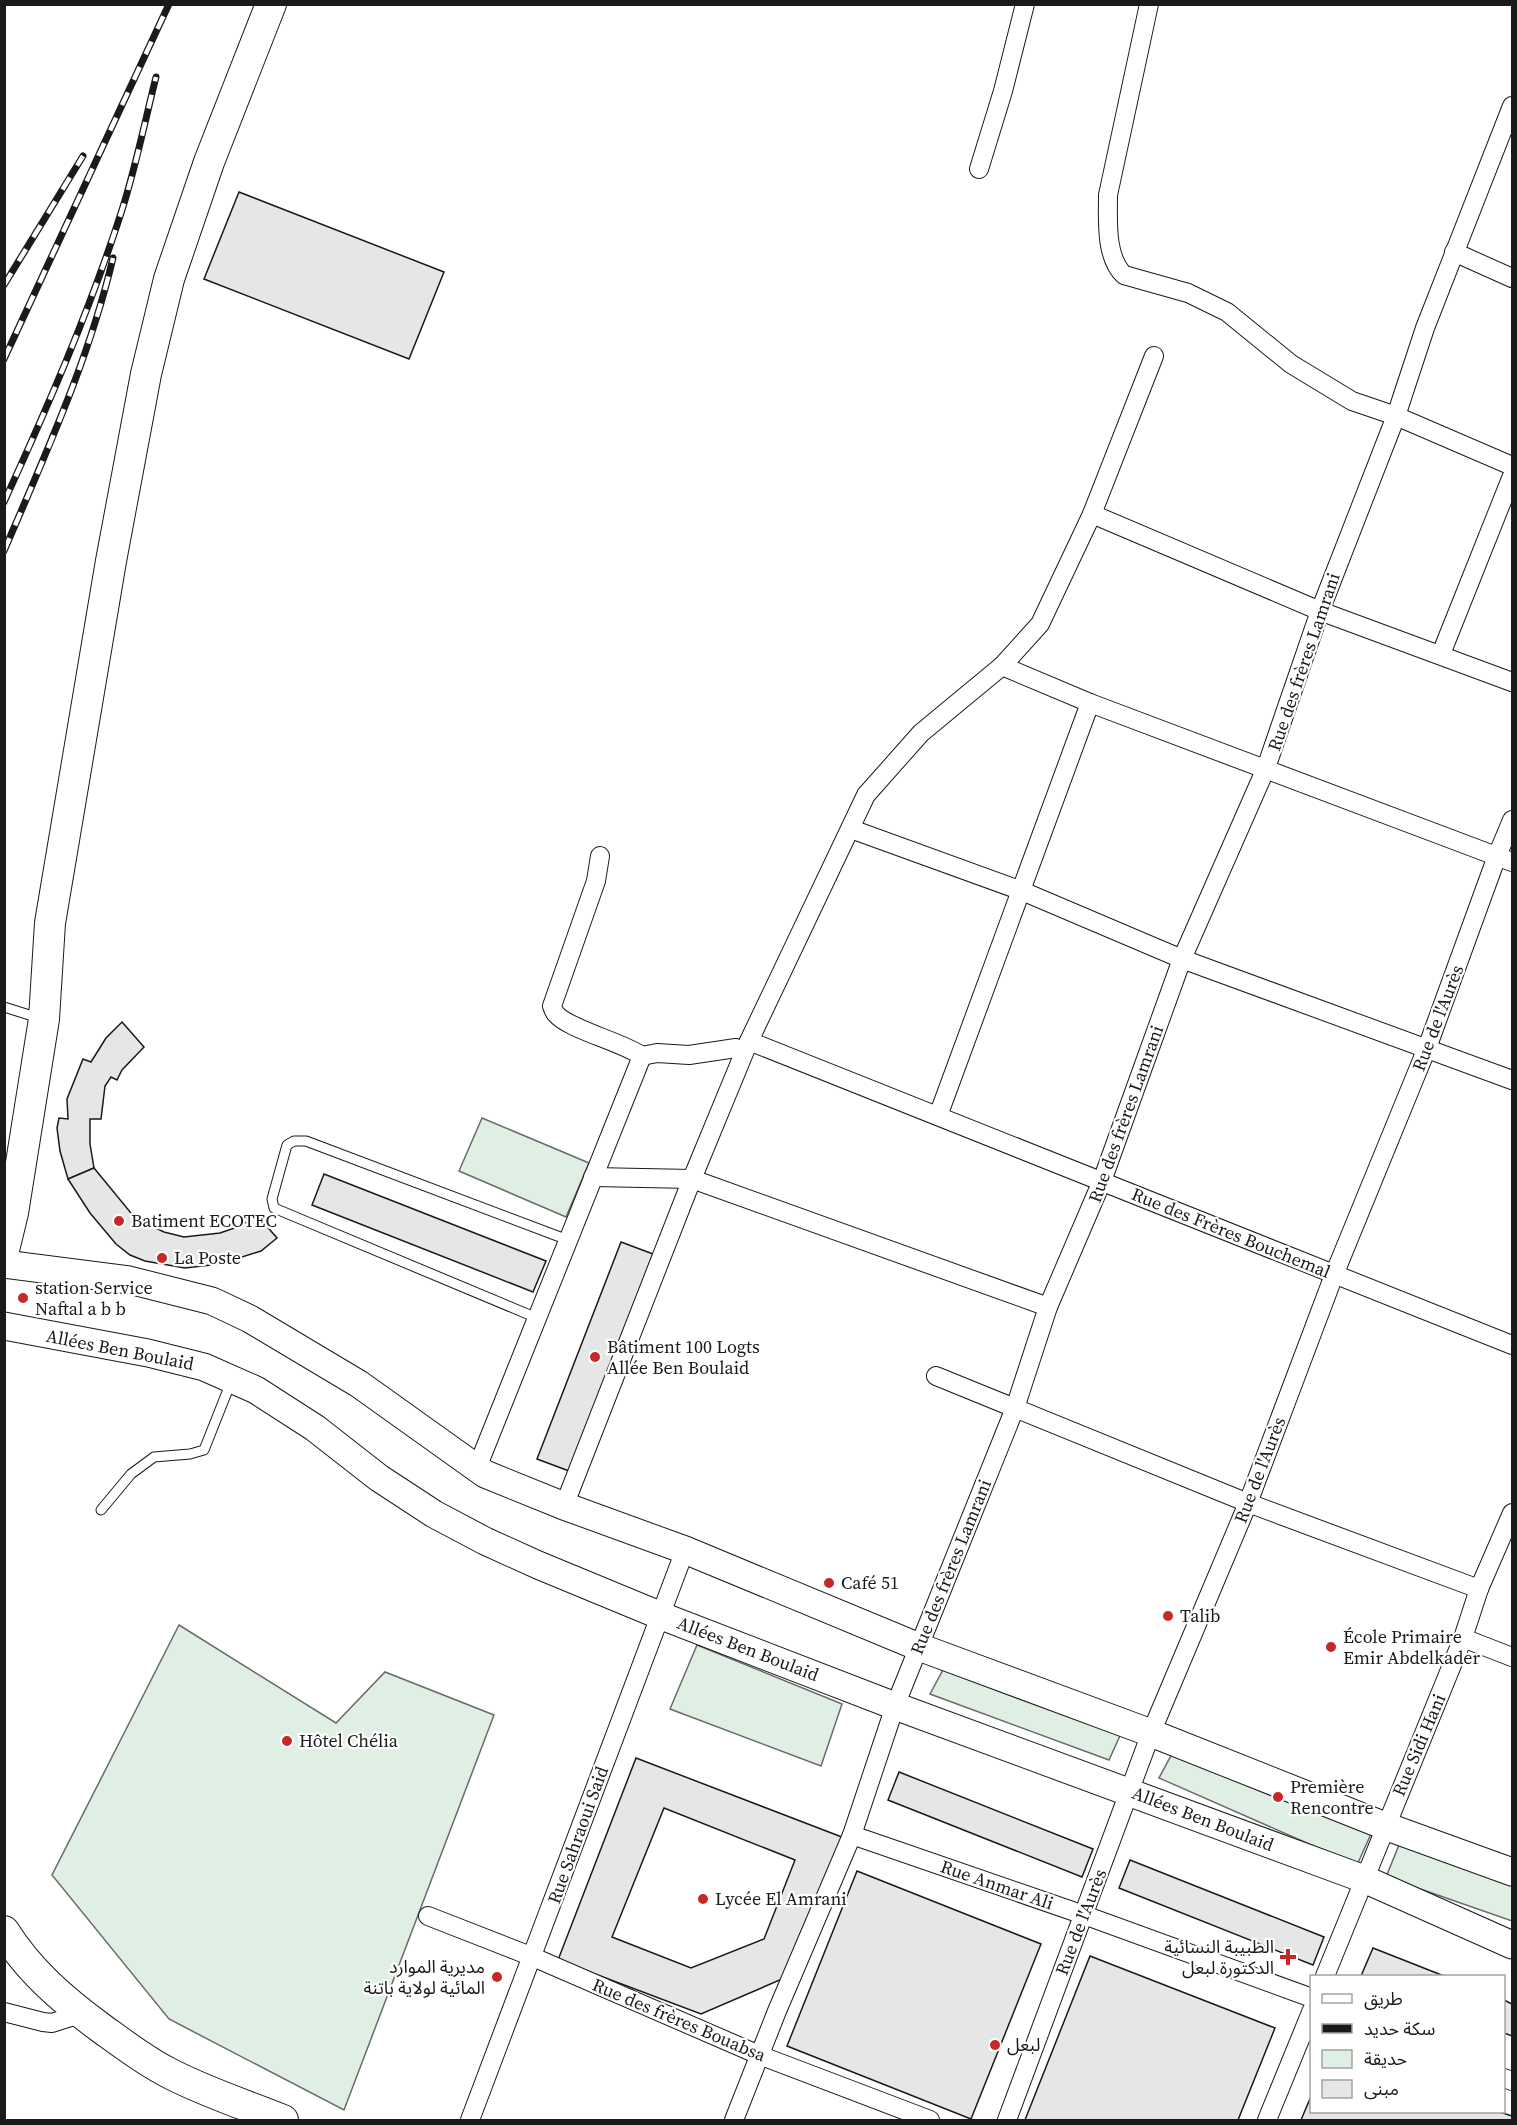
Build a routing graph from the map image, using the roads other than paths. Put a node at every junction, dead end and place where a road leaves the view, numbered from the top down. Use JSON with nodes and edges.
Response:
{"nodes":[{"id":1,"x":271,"y":4,"type":"edge"},
{"id":2,"x":1025,"y":4,"type":"edge"},
{"id":3,"x":1149,"y":4,"type":"edge"},
{"id":4,"x":1512,"y":106,"type":"edge"},
{"id":5,"x":979,"y":169,"type":"dead end"},
{"id":6,"x":1454,"y":252,"type":"junction"},
{"id":7,"x":1512,"y":278,"type":"edge"},
{"id":8,"x":1154,"y":356,"type":"dead end"},
{"id":9,"x":1396,"y":416,"type":"junction"},
{"id":10,"x":1512,"y":466,"type":"edge"},
{"id":11,"x":1512,"y":476,"type":"edge"},
{"id":12,"x":1092,"y":514,"type":"junction"},
{"id":13,"x":1320,"y":611,"type":"junction"},
{"id":14,"x":1441,"y":654,"type":"junction"},
{"id":15,"x":1002,"y":666,"type":"junction"},
{"id":16,"x":1512,"y":682,"type":"edge"},
{"id":17,"x":1090,"y":703,"type":"junction"},
{"id":18,"x":1266,"y":768,"type":"junction"},
{"id":19,"x":1512,"y":820,"type":"edge"},
{"id":20,"x":851,"y":829,"type":"junction"},
{"id":21,"x":600,"y":856,"type":"dead end"},
{"id":22,"x":1505,"y":859,"type":"edge"},
{"id":23,"x":1022,"y":891,"type":"junction"},
{"id":24,"x":1182,"y":959,"type":"junction"},
{"id":25,"x":4,"y":1007,"type":"edge"},
{"id":26,"x":44,"y":1019,"type":"junction"},
{"id":27,"x":742,"y":1045,"type":"junction"},
{"id":28,"x":1427,"y":1048,"type":"junction"},
{"id":29,"x":642,"y":1056,"type":"junction"},
{"id":30,"x":1512,"y":1080,"type":"edge"},
{"id":31,"x":938,"y":1116,"type":"junction"},
{"id":32,"x":593,"y":1177,"type":"junction"},
{"id":33,"x":692,"y":1179,"type":"junction"},
{"id":34,"x":1102,"y":1181,"type":"junction"},
{"id":35,"x":568,"y":1240,"type":"junction"},
{"id":36,"x":4,"y":1250,"type":"edge"},
{"id":37,"x":4,"y":1264,"type":"edge"},
{"id":38,"x":1334,"y":1275,"type":"junction"},
{"id":39,"x":1048,"y":1307,"type":"junction"},
{"id":40,"x":537,"y":1318,"type":"junction"},
{"id":41,"x":4,"y":1326,"type":"edge"},
{"id":42,"x":1512,"y":1345,"type":"edge"},
{"id":43,"x":936,"y":1376,"type":"dead end"},
{"id":44,"x":232,"y":1380,"type":"junction"},
{"id":45,"x":1015,"y":1408,"type":"junction"},
{"id":46,"x":477,"y":1468,"type":"junction"},
{"id":47,"x":1248,"y":1503,"type":"junction"},
{"id":48,"x":564,"y":1506,"type":"junction"},
{"id":49,"x":101,"y":1510,"type":"dead end"},
{"id":50,"x":1512,"y":1513,"type":"edge"},
{"id":51,"x":685,"y":1550,"type":"junction"},
{"id":52,"x":1479,"y":1589,"type":"junction"},
{"id":53,"x":659,"y":1615,"type":"junction"},
{"id":54,"x":1463,"y":1638,"type":"junction"},
{"id":55,"x":919,"y":1647,"type":"junction"},
{"id":56,"x":1512,"y":1657,"type":"edge"},
{"id":57,"x":895,"y":1706,"type":"junction"},
{"id":58,"x":1151,"y":1733,"type":"junction"},
{"id":59,"x":1130,"y":1791,"type":"junction"},
{"id":60,"x":1385,"y":1826,"type":"junction"},
{"id":61,"x":852,"y":1835,"type":"junction"},
{"id":62,"x":1512,"y":1872,"type":"edge"},
{"id":63,"x":1364,"y":1879,"type":"junction"},
{"id":64,"x":1083,"y":1915,"type":"junction"},
{"id":65,"x":428,"y":1916,"type":"dead end"},
{"id":66,"x":4,"y":1931,"type":"edge"},
{"id":67,"x":1512,"y":1945,"type":"edge"},
{"id":68,"x":533,"y":1958,"type":"junction"},
{"id":69,"x":1326,"y":1975,"type":"edge"},
{"id":70,"x":1310,"y":1998,"type":"edge"},
{"id":71,"x":4,"y":2012,"type":"edge"},
{"id":72,"x":1310,"y":2013,"type":"edge"},
{"id":73,"x":80,"y":2014,"type":"junction"},
{"id":74,"x":759,"y":2055,"type":"junction"},
{"id":75,"x":283,"y":2121,"type":"edge"},
{"id":76,"x":470,"y":2121,"type":"edge"},
{"id":77,"x":734,"y":2121,"type":"edge"},
{"id":78,"x":930,"y":2121,"type":"edge"},
{"id":79,"x":1007,"y":2121,"type":"edge"},
{"id":80,"x":1267,"y":2121,"type":"edge"}],
"edges":[{"from":1,"to":26,"type":"main road"},
{"from":2,"to":5,"type":"street"},
{"from":3,"to":9,"type":"street"},
{"from":4,"to":6,"type":"street","name":"Rue des frères Lamrani"},
{"from":6,"to":7,"type":"street"},
{"from":6,"to":9,"type":"street","name":"Rue des frères Lamrani"},
{"from":8,"to":12,"type":"street"},
{"from":9,"to":10,"type":"street"},
{"from":9,"to":13,"type":"street","name":"Rue des frères Lamrani"},
{"from":11,"to":14,"type":"street"},
{"from":12,"to":13,"type":"street"},
{"from":12,"to":15,"type":"street"},
{"from":13,"to":14,"type":"street"},
{"from":13,"to":18,"type":"street","name":"Rue des frères Lamrani"},
{"from":14,"to":16,"type":"street"},
{"from":15,"to":17,"type":"street"},
{"from":15,"to":20,"type":"street"},
{"from":17,"to":18,"type":"street"},
{"from":17,"to":23,"type":"street"},
{"from":18,"to":22,"type":"street"},
{"from":18,"to":24,"type":"street","name":"Rue des frères Lamrani"},
{"from":19,"to":22,"type":"street","name":"Rue de l'Aurès"},
{"from":20,"to":23,"type":"street"},
{"from":20,"to":27,"type":"street"},
{"from":21,"to":29,"type":"street"},
{"from":22,"to":28,"type":"street","name":"Rue de l'Aurès"},
{"from":23,"to":24,"type":"street"},
{"from":23,"to":31,"type":"street"},
{"from":24,"to":28,"type":"street"},
{"from":24,"to":34,"type":"street","name":"Rue des frères Lamrani"},
{"from":25,"to":26,"type":"lane"},
{"from":26,"to":36,"type":"main road"},
{"from":27,"to":29,"type":"street"},
{"from":27,"to":31,"type":"street","name":"Rue des Frères Bouchemal"},
{"from":27,"to":33,"type":"street"},
{"from":28,"to":30,"type":"street"},
{"from":28,"to":38,"type":"street","name":"Rue de l'Aurès"},
{"from":29,"to":32,"type":"street"},
{"from":31,"to":34,"type":"street","name":"Rue des Frères Bouchemal"},
{"from":32,"to":33,"type":"street"},
{"from":32,"to":35,"type":"street"},
{"from":33,"to":39,"type":"street"},
{"from":33,"to":48,"type":"street"},
{"from":34,"to":38,"type":"street","name":"Rue des Frères Bouchemal"},
{"from":34,"to":39,"type":"street","name":"Rue des frères Lamrani"},
{"from":35,"to":40,"type":"street"},
{"from":35,"to":40,"type":"lane"},
{"from":37,"to":46,"type":"main road"},
{"from":38,"to":42,"type":"street","name":"Rue des Frères Bouchemal"},
{"from":38,"to":47,"type":"street","name":"Rue de l'Aurès"},
{"from":39,"to":45,"type":"street","name":"Rue des frères Lamrani"},
{"from":40,"to":46,"type":"street"},
{"from":41,"to":44,"type":"main road","name":"Allées Ben Boulaid"},
{"from":43,"to":45,"type":"street"},
{"from":44,"to":49,"type":"lane"},
{"from":44,"to":53,"type":"main road","name":"Allées Ben Boulaid"},
{"from":45,"to":47,"type":"street"},
{"from":45,"to":55,"type":"street","name":"Rue des frères Lamrani"},
{"from":46,"to":48,"type":"main road"},
{"from":47,"to":52,"type":"street"},
{"from":47,"to":58,"type":"street","name":"Rue de l'Aurès"},
{"from":48,"to":51,"type":"main road"},
{"from":50,"to":52,"type":"street","name":"Rue Sidi Hani"},
{"from":51,"to":53,"type":"street","name":"Rue Sahraoui Said"},
{"from":51,"to":55,"type":"main road"},
{"from":52,"to":54,"type":"street","name":"Rue Sidi Hani"},
{"from":53,"to":57,"type":"main road","name":"Allées Ben Boulaid"},
{"from":53,"to":68,"type":"street","name":"Rue Sahraoui Said"},
{"from":54,"to":56,"type":"street"},
{"from":54,"to":60,"type":"street","name":"Rue Sidi Hani"},
{"from":55,"to":57,"type":"street","name":"Rue des frères Lamrani"},
{"from":55,"to":58,"type":"main road"},
{"from":57,"to":59,"type":"main road","name":"Allées Ben Boulaid"},
{"from":57,"to":61,"type":"street","name":"Rue des frères Lamrani"},
{"from":58,"to":59,"type":"street","name":"Rue de l'Aurès"},
{"from":58,"to":60,"type":"main road"},
{"from":59,"to":63,"type":"main road","name":"Allées Ben Boulaid"},
{"from":59,"to":64,"type":"street","name":"Rue de l'Aurès"},
{"from":60,"to":62,"type":"main road"},
{"from":60,"to":63,"type":"street","name":"Rue Sidi Hani"},
{"from":61,"to":64,"type":"street","name":"Rue Anmar Ali"},
{"from":61,"to":74,"type":"street","name":"Rue des frères Lamrani"},
{"from":63,"to":67,"type":"main road","name":"Allées Ben Boulaid"},
{"from":63,"to":69,"type":"street","name":"Rue Sidi Hani"},
{"from":64,"to":70,"type":"street","name":"Rue Anmar Ali"},
{"from":64,"to":79,"type":"street","name":"Rue de l'Aurès"},
{"from":65,"to":68,"type":"street","name":"Rue des frères Bouabsa"},
{"from":66,"to":73,"type":"main road"},
{"from":68,"to":74,"type":"street","name":"Rue des frères Bouabsa"},
{"from":68,"to":76,"type":"street","name":"Rue Sahraoui Said"},
{"from":71,"to":73,"type":"street"},
{"from":72,"to":80,"type":"street"},
{"from":73,"to":75,"type":"main road"},
{"from":74,"to":77,"type":"street","name":"Rue des frères Lamrani"},
{"from":74,"to":78,"type":"street","name":"Rue des frères Bouabsa"}]}
